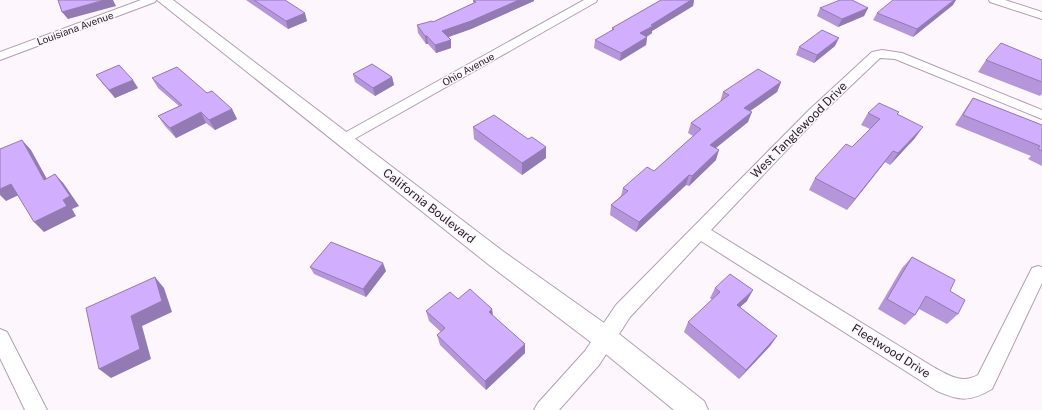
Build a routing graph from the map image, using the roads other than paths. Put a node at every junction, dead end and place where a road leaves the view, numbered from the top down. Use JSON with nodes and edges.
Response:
{"nodes":[{"id":1,"x":151,"y":0,"type":"edge"},
{"id":2,"x":164,"y":0,"type":"edge"},
{"id":3,"x":592,"y":0,"type":"edge"},
{"id":4,"x":994,"y":0,"type":"edge"},
{"id":5,"x":1042,"y":16,"type":"edge"},
{"id":6,"x":0,"y":56,"type":"edge"},
{"id":7,"x":1042,"y":115,"type":"edge"},
{"id":8,"x":344,"y":139,"type":"junction"},
{"id":9,"x":700,"y":231,"type":"junction"},
{"id":10,"x":1038,"y":274,"type":"dead end"},
{"id":11,"x":0,"y":338,"type":"edge"},
{"id":12,"x":605,"y":338,"type":"junction"},
{"id":13,"x":36,"y":410,"type":"edge"},
{"id":14,"x":545,"y":410,"type":"edge"},
{"id":15,"x":696,"y":410,"type":"edge"}],
"edges":[{"from":1,"to":6,"type":"street","name":"Louisiana Avenue"},
{"from":2,"to":8,"type":"street","name":"California Boulevard"},
{"from":3,"to":8,"type":"street","name":"Ohio Avenue"},
{"from":4,"to":5,"type":"street"},
{"from":7,"to":9,"type":"street","name":"West Tanglewood Drive"},
{"from":8,"to":12,"type":"street","name":"California Boulevard"},
{"from":9,"to":10,"type":"street","name":"Fleetwood Drive"},
{"from":9,"to":12,"type":"street","name":"West Tanglewood Drive"},
{"from":11,"to":13,"type":"street"},
{"from":12,"to":14,"type":"street","name":"West Tanglewood Drive"},
{"from":12,"to":15,"type":"street","name":"California Boulevard"}]}
